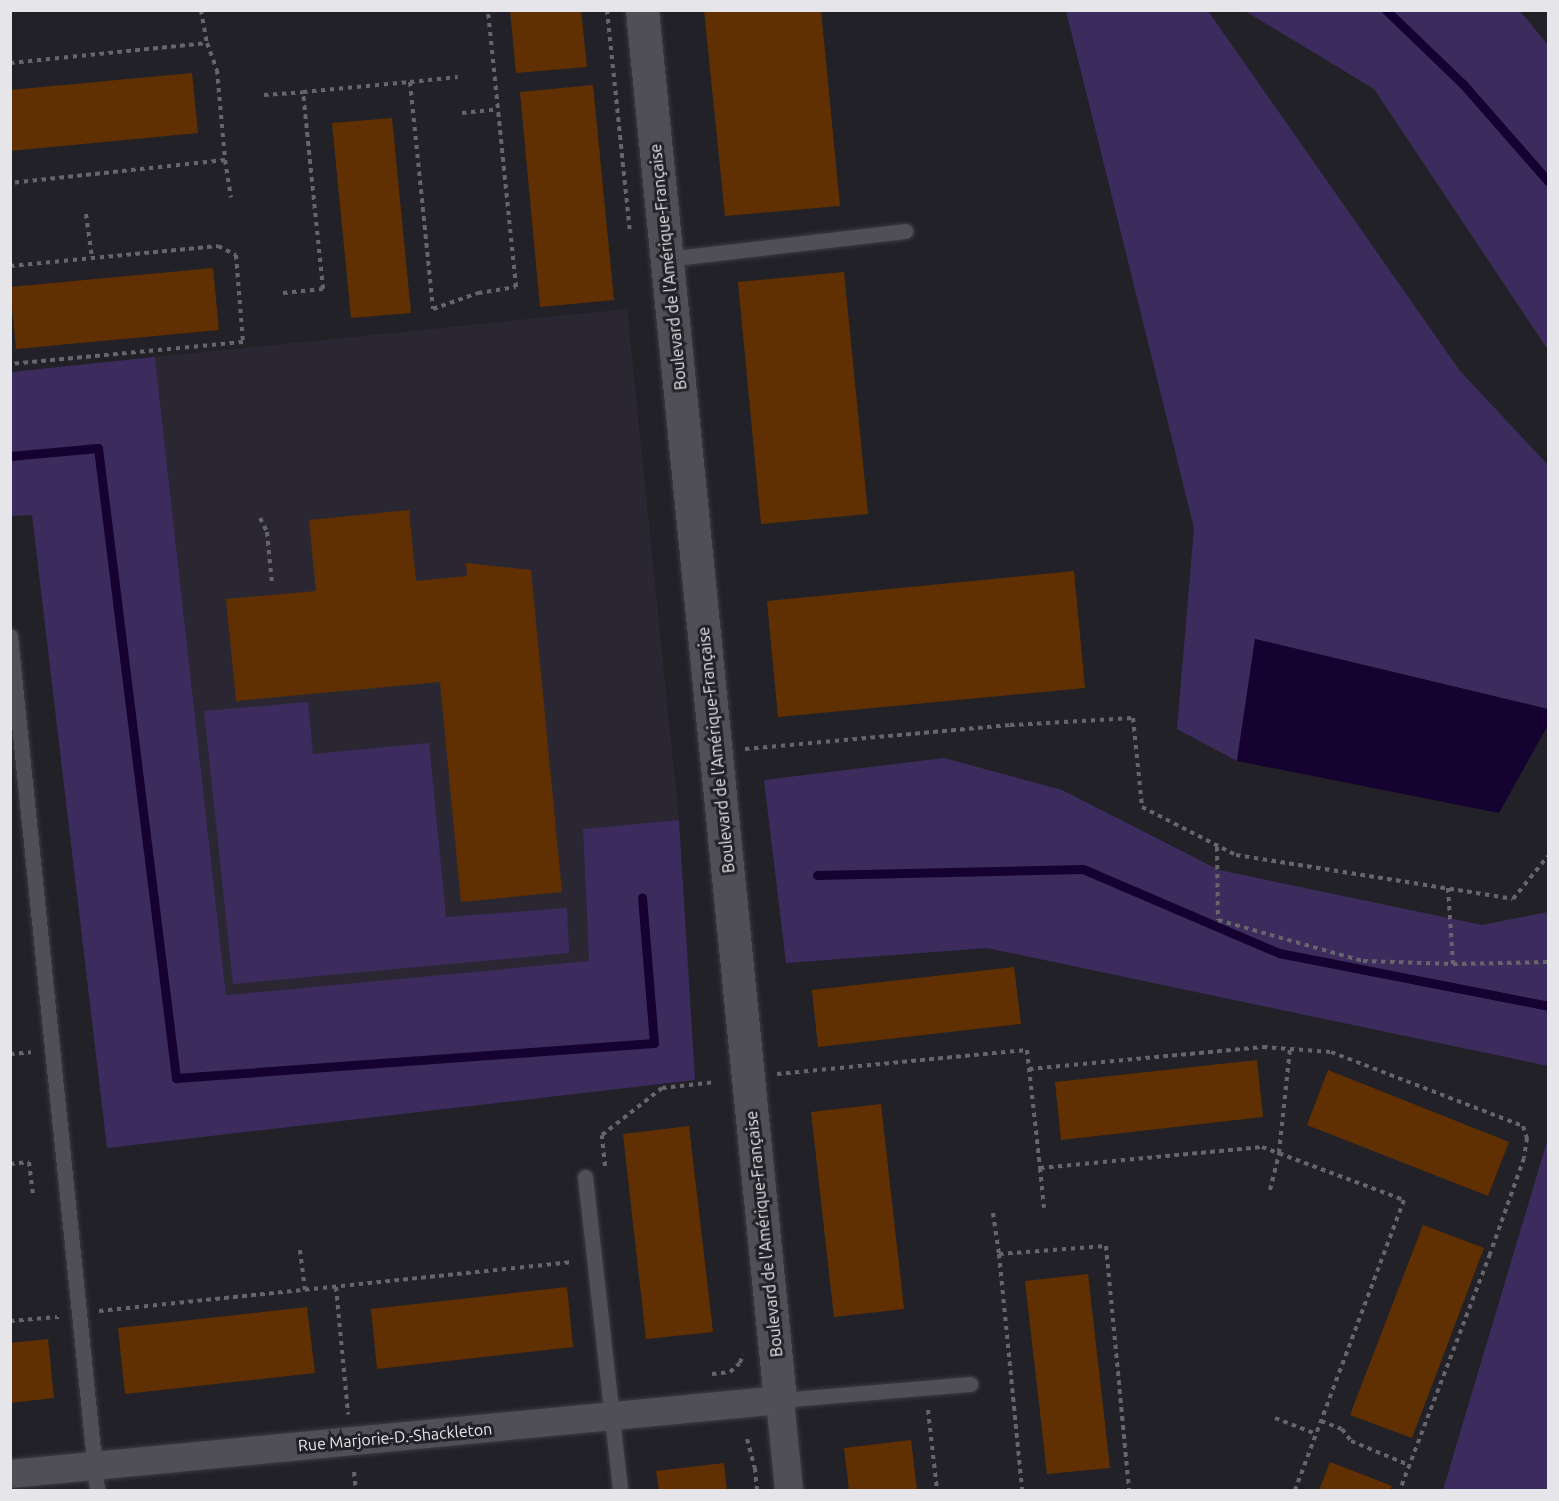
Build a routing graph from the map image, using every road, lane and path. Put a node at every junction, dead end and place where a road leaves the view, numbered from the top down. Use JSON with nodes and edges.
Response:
{"nodes":[{"id":1,"x":201,"y":10,"type":"edge"},
{"id":2,"x":488,"y":10,"type":"edge"},
{"id":3,"x":607,"y":10,"type":"edge"},
{"id":4,"x":642,"y":10,"type":"edge"},
{"id":5,"x":207,"y":43,"type":"junction"},
{"id":6,"x":10,"y":63,"type":"edge"},
{"id":7,"x":458,"y":78,"type":"dead end"},
{"id":8,"x":410,"y":82,"type":"junction"},
{"id":9,"x":303,"y":92,"type":"junction"},
{"id":10,"x":264,"y":95,"type":"dead end"},
{"id":11,"x":498,"y":109,"type":"junction"},
{"id":12,"x":462,"y":113,"type":"dead end"},
{"id":13,"x":225,"y":160,"type":"junction"},
{"id":14,"x":10,"y":183,"type":"edge"},
{"id":15,"x":625,"y":189,"type":"dead end"},
{"id":16,"x":231,"y":198,"type":"dead end"},
{"id":17,"x":86,"y":214,"type":"dead end"},
{"id":18,"x":905,"y":231,"type":"dead end"},
{"id":19,"x":92,"y":258,"type":"junction"},
{"id":20,"x":667,"y":259,"type":"junction"},
{"id":21,"x":10,"y":266,"type":"edge"},
{"id":22,"x":283,"y":293,"type":"dead end"},
{"id":23,"x":10,"y":364,"type":"edge"},
{"id":24,"x":260,"y":518,"type":"dead end"},
{"id":25,"x":272,"y":584,"type":"dead end"},
{"id":26,"x":10,"y":636,"type":"edge"},
{"id":27,"x":716,"y":751,"type":"junction"},
{"id":28,"x":1217,"y":847,"type":"dead end"},
{"id":29,"x":1548,"y":856,"type":"edge"},
{"id":30,"x":1448,"y":888,"type":"junction"},
{"id":31,"x":1548,"y":962,"type":"edge"},
{"id":32,"x":1453,"y":964,"type":"junction"},
{"id":33,"x":1290,"y":1049,"type":"junction"},
{"id":34,"x":1029,"y":1069,"type":"junction"},
{"id":35,"x":715,"y":1071,"type":"dead end"},
{"id":36,"x":774,"y":1074,"type":"dead end"},
{"id":37,"x":716,"y":1082,"type":"junction"},
{"id":38,"x":717,"y":1094,"type":"dead end"},
{"id":39,"x":1279,"y":1153,"type":"junction"},
{"id":40,"x":10,"y":1164,"type":"edge"},
{"id":41,"x":605,"y":1168,"type":"dead end"},
{"id":42,"x":1040,"y":1168,"type":"junction"},
{"id":43,"x":585,"y":1177,"type":"dead end"},
{"id":44,"x":1270,"y":1190,"type":"dead end"},
{"id":45,"x":33,"y":1194,"type":"dead end"},
{"id":46,"x":1044,"y":1208,"type":"dead end"},
{"id":47,"x":993,"y":1213,"type":"dead end"},
{"id":48,"x":300,"y":1250,"type":"dead end"},
{"id":49,"x":999,"y":1254,"type":"junction"},
{"id":50,"x":594,"y":1260,"type":"junction"},
{"id":51,"x":336,"y":1287,"type":"junction"},
{"id":52,"x":305,"y":1290,"type":"junction"},
{"id":53,"x":79,"y":1313,"type":"junction"},
{"id":54,"x":57,"y":1317,"type":"junction"},
{"id":55,"x":10,"y":1321,"type":"edge"},
{"id":56,"x":58,"y":1328,"type":"dead end"},
{"id":57,"x":743,"y":1353,"type":"dead end"},
{"id":58,"x":707,"y":1375,"type":"dead end"},
{"id":59,"x":970,"y":1384,"type":"dead end"},
{"id":60,"x":780,"y":1400,"type":"junction"},
{"id":61,"x":917,"y":1407,"type":"dead end"},
{"id":62,"x":360,"y":1412,"type":"dead end"},
{"id":63,"x":348,"y":1414,"type":"junction"},
{"id":64,"x":337,"y":1415,"type":"dead end"},
{"id":65,"x":614,"y":1416,"type":"junction"},
{"id":66,"x":1275,"y":1418,"type":"dead end"},
{"id":67,"x":1321,"y":1421,"type":"junction"},
{"id":68,"x":1316,"y":1434,"type":"junction"},
{"id":69,"x":747,"y":1439,"type":"dead end"},
{"id":70,"x":1409,"y":1465,"type":"junction"},
{"id":71,"x":354,"y":1472,"type":"dead end"},
{"id":72,"x":10,"y":1474,"type":"edge"},
{"id":73,"x":96,"y":1478,"type":"edge"},
{"id":74,"x":356,"y":1491,"type":"edge"},
{"id":75,"x":620,"y":1491,"type":"edge"},
{"id":76,"x":757,"y":1491,"type":"edge"},
{"id":77,"x":789,"y":1491,"type":"edge"},
{"id":78,"x":937,"y":1491,"type":"edge"},
{"id":79,"x":1022,"y":1491,"type":"edge"},
{"id":80,"x":1130,"y":1491,"type":"edge"},
{"id":81,"x":1295,"y":1491,"type":"edge"},
{"id":82,"x":1400,"y":1491,"type":"edge"}],
"edges":[{"from":1,"to":5,"type":"path"},
{"from":2,"to":11,"type":"path"},
{"from":3,"to":15,"type":"path"},
{"from":4,"to":20,"type":"street","name":"Boulevard de l'Amérique-Française"},
{"from":5,"to":6,"type":"path"},
{"from":5,"to":13,"type":"path"},
{"from":7,"to":8,"type":"path"},
{"from":8,"to":9,"type":"path"},
{"from":8,"to":11,"type":"path"},
{"from":9,"to":10,"type":"path"},
{"from":9,"to":22,"type":"path"},
{"from":11,"to":12,"type":"path"},
{"from":13,"to":14,"type":"path"},
{"from":13,"to":16,"type":"path"},
{"from":17,"to":19,"type":"path"},
{"from":18,"to":20,"type":"lane"},
{"from":19,"to":21,"type":"path"},
{"from":19,"to":23,"type":"path"},
{"from":20,"to":27,"type":"street","name":"Boulevard de l'Amérique-Française"},
{"from":24,"to":25,"type":"path"},
{"from":26,"to":53,"type":"lane"},
{"from":27,"to":30,"type":"path"},
{"from":27,"to":60,"type":"street","name":"Boulevard de l'Amérique-Française"},
{"from":28,"to":32,"type":"path"},
{"from":29,"to":30,"type":"path"},
{"from":30,"to":32,"type":"path"},
{"from":31,"to":32,"type":"path"},
{"from":33,"to":34,"type":"path"},
{"from":33,"to":39,"type":"path"},
{"from":33,"to":70,"type":"path"},
{"from":34,"to":36,"type":"path"},
{"from":34,"to":42,"type":"path"},
{"from":35,"to":37,"type":"path"},
{"from":37,"to":38,"type":"path"},
{"from":37,"to":41,"type":"path"},
{"from":39,"to":42,"type":"path"},
{"from":39,"to":44,"type":"path"},
{"from":39,"to":67,"type":"path"},
{"from":40,"to":45,"type":"path"},
{"from":42,"to":46,"type":"path"},
{"from":43,"to":50,"type":"lane"},
{"from":47,"to":49,"type":"path"},
{"from":48,"to":52,"type":"path"},
{"from":49,"to":79,"type":"path"},
{"from":49,"to":80,"type":"path"},
{"from":50,"to":51,"type":"path"},
{"from":50,"to":65,"type":"lane"},
{"from":51,"to":52,"type":"path"},
{"from":51,"to":63,"type":"path"},
{"from":52,"to":53,"type":"path"},
{"from":53,"to":54,"type":"path"},
{"from":53,"to":73,"type":"lane"},
{"from":54,"to":55,"type":"path"},
{"from":54,"to":56,"type":"path"},
{"from":57,"to":58,"type":"path"},
{"from":59,"to":60,"type":"lane"},
{"from":60,"to":65,"type":"street","name":"Rue Marjorie-D.-Shackleton"},
{"from":60,"to":77,"type":"street","name":"Boulevard de l'Amérique-Française"},
{"from":61,"to":78,"type":"path"},
{"from":62,"to":63,"type":"path"},
{"from":63,"to":64,"type":"path"},
{"from":65,"to":73,"type":"street","name":"Rue Marjorie-D.-Shackleton"},
{"from":65,"to":75,"type":"lane"},
{"from":66,"to":68,"type":"path"},
{"from":67,"to":68,"type":"path"},
{"from":67,"to":70,"type":"path"},
{"from":68,"to":81,"type":"path"},
{"from":69,"to":76,"type":"path"},
{"from":70,"to":82,"type":"path"},
{"from":71,"to":74,"type":"path"},
{"from":72,"to":73,"type":"street","name":"Rue Marjorie-D.-Shackleton"}]}
